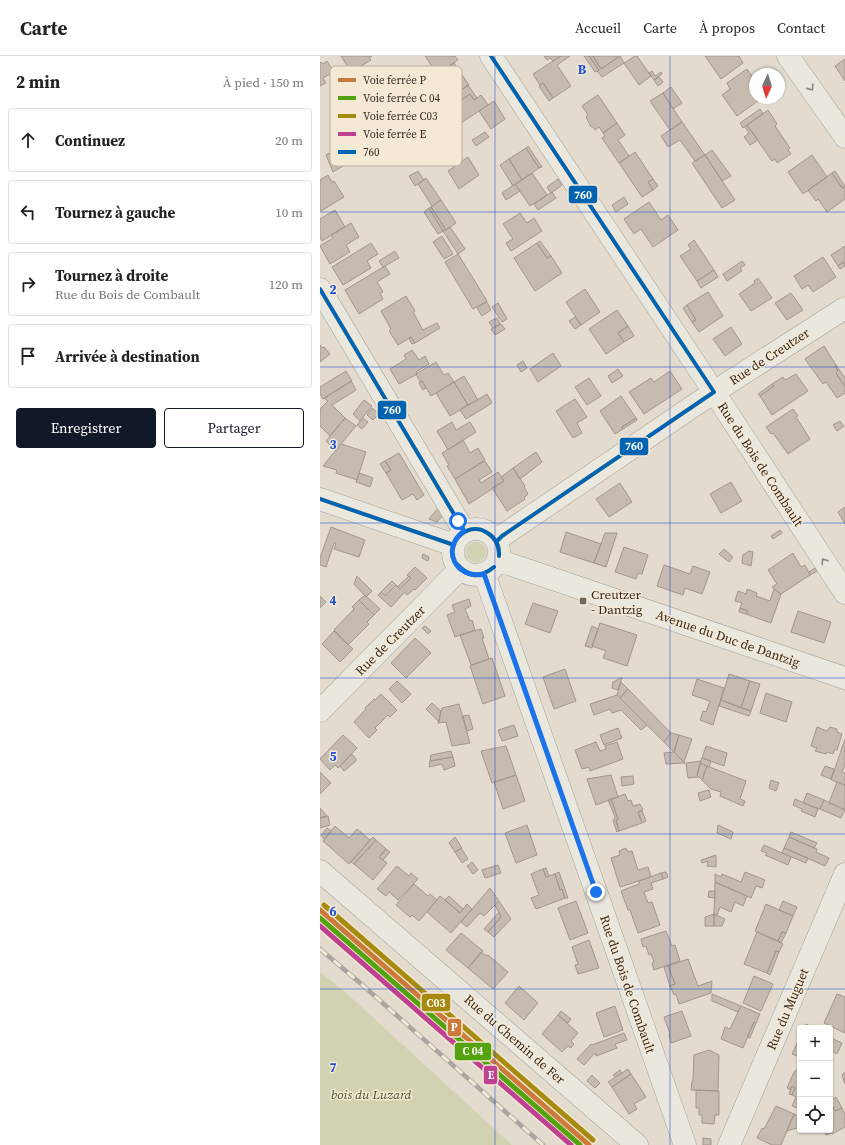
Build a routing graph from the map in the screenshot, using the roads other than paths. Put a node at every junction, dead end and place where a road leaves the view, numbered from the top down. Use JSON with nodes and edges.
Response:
{"nodes":[{"id":1,"x":491,"y":56,"type":"edge"},
{"id":2,"x":788,"y":56,"type":"edge"},
{"id":3,"x":845,"y":137,"type":"edge"},
{"id":4,"x":320,"y":289,"type":"edge"},
{"id":5,"x":845,"y":308,"type":"edge"},
{"id":6,"x":714,"y":392,"type":"junction"},
{"id":7,"x":320,"y":499,"type":"edge"},
{"id":8,"x":459,"y":538,"type":"junction"},
{"id":9,"x":493,"y":559,"type":"junction"},
{"id":10,"x":460,"y":569,"type":"junction"},
{"id":11,"x":845,"y":593,"type":"edge"},
{"id":12,"x":845,"y":678,"type":"edge"},
{"id":13,"x":320,"y":711,"type":"edge"},
{"id":14,"x":320,"y":871,"type":"edge"},
{"id":15,"x":845,"y":874,"type":"edge"},
{"id":16,"x":637,"y":1145,"type":"edge"},
{"id":17,"x":685,"y":1145,"type":"edge"},
{"id":18,"x":729,"y":1145,"type":"edge"}],
"edges":[{"from":1,"to":6,"type":"street","name":"Rue du Bois de Combault"},
{"from":2,"to":3,"type":"street","one_way":true},
{"from":4,"to":8,"type":"street"},
{"from":5,"to":6,"type":"street","name":"Rue de Creutzer"},
{"from":6,"to":9,"type":"street","name":"Rue de Creutzer"},
{"from":11,"to":6,"type":"street","name":"Rue du Bois de Combault","one_way":true},
{"from":7,"to":8,"type":"street"},
{"from":8,"to":9,"type":"street"},
{"from":8,"to":10,"type":"street"},
{"from":9,"to":10,"type":"street"},
{"from":9,"to":12,"type":"street","name":"Avenue du Duc de Dantzig"},
{"from":9,"to":17,"type":"street","name":"Rue du Bois de Combault"},
{"from":10,"to":13,"type":"street","name":"Rue de Creutzer"},
{"from":14,"to":16,"type":"street","name":"Rue du Chemin de Fer"},
{"from":15,"to":18,"type":"street","name":"Rue du Muguet"}]}
